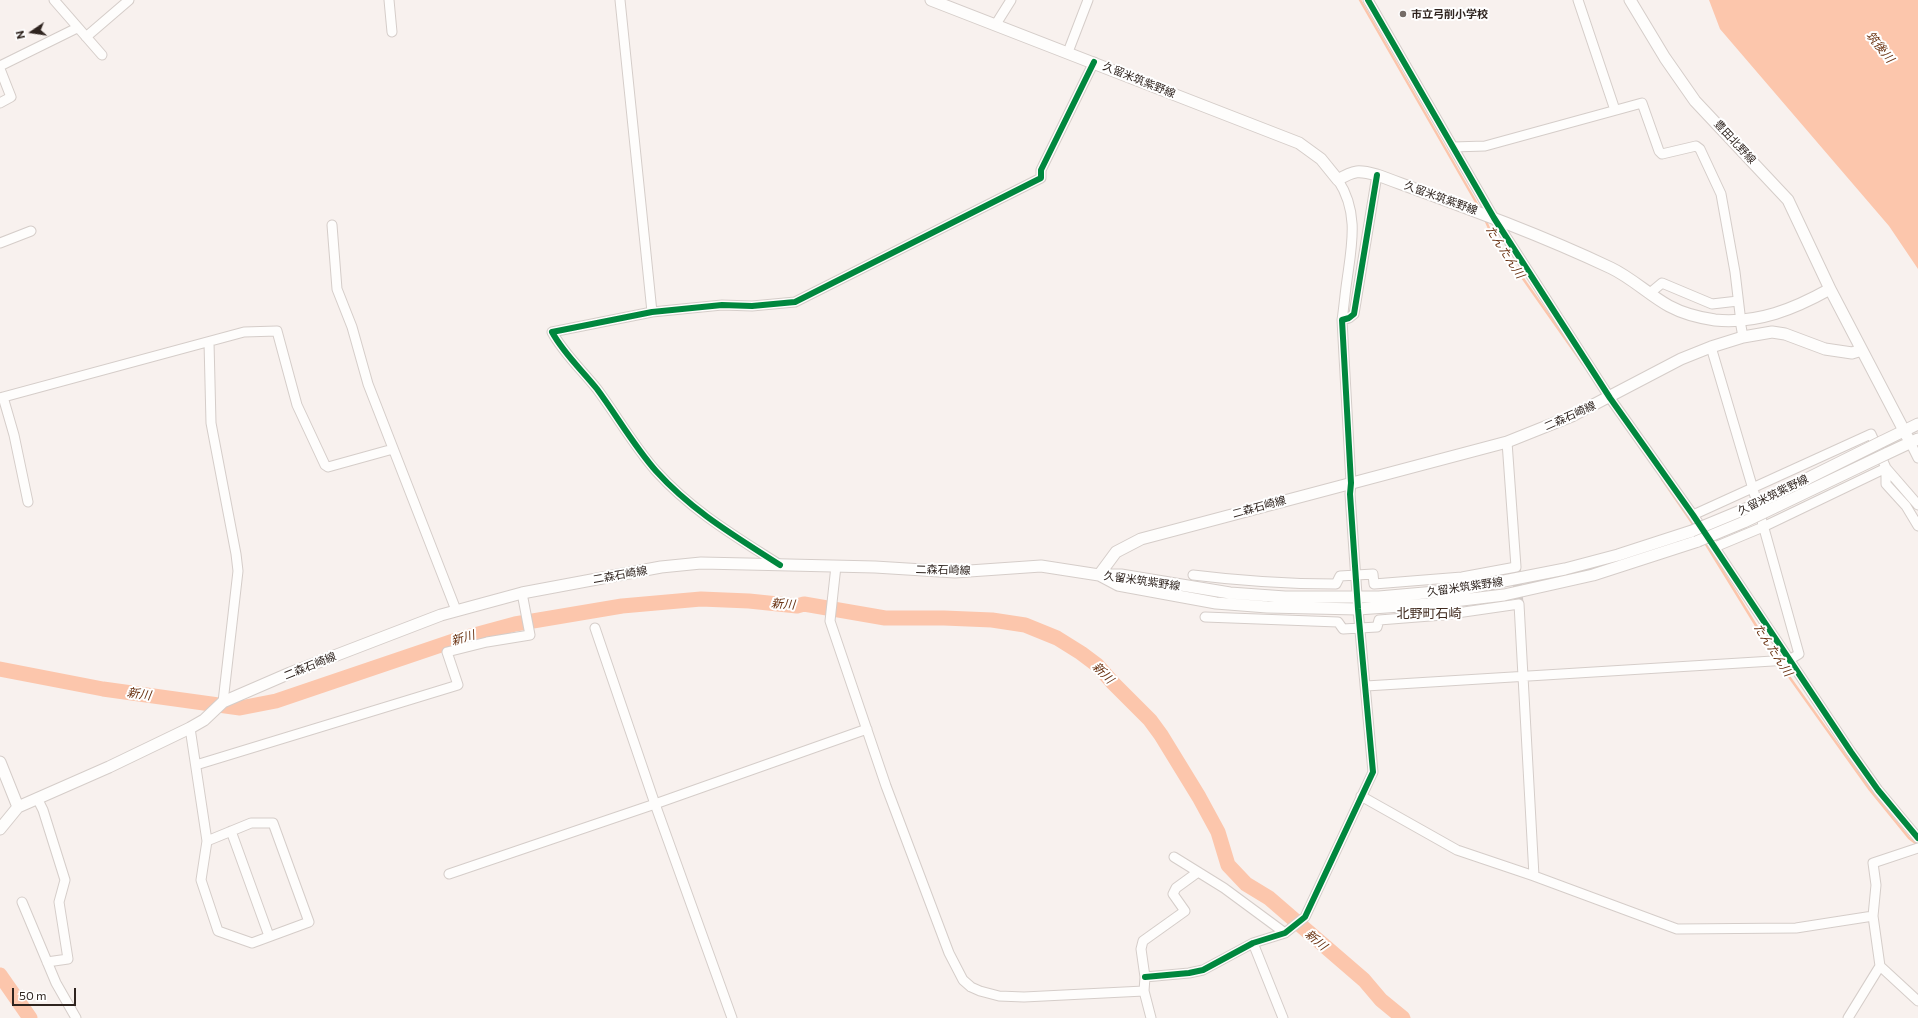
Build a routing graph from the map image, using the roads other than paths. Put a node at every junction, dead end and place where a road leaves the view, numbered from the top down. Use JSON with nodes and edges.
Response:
{"nodes":[{"id":1,"x":54,"y":0,"type":"edge"},
{"id":2,"x":129,"y":0,"type":"edge"},
{"id":3,"x":389,"y":0,"type":"edge"},
{"id":4,"x":620,"y":0,"type":"edge"},
{"id":5,"x":931,"y":0,"type":"edge"},
{"id":6,"x":1011,"y":0,"type":"edge"},
{"id":7,"x":1088,"y":0,"type":"edge"},
{"id":8,"x":1368,"y":0,"type":"edge"},
{"id":9,"x":1578,"y":0,"type":"edge"},
{"id":10,"x":1630,"y":0,"type":"edge"},
{"id":11,"x":117,"y":4,"type":"edge"},
{"id":12,"x":996,"y":24,"type":"junction"},
{"id":13,"x":77,"y":28,"type":"junction"},
{"id":14,"x":392,"y":32,"type":"dead end"},
{"id":15,"x":86,"y":37,"type":"junction"},
{"id":16,"x":1068,"y":52,"type":"junction"},
{"id":17,"x":102,"y":55,"type":"dead end"},
{"id":18,"x":1094,"y":62,"type":"junction"},
{"id":19,"x":0,"y":66,"type":"edge"},
{"id":20,"x":0,"y":69,"type":"edge"},
{"id":21,"x":0,"y":103,"type":"edge"},
{"id":22,"x":1615,"y":110,"type":"junction"},
{"id":23,"x":1453,"y":147,"type":"junction"},
{"id":24,"x":1377,"y":175,"type":"junction"},
{"id":25,"x":1338,"y":180,"type":"junction"},
{"id":26,"x":1493,"y":218,"type":"junction"},
{"id":27,"x":332,"y":225,"type":"dead end"},
{"id":28,"x":31,"y":231,"type":"dead end"},
{"id":29,"x":0,"y":244,"type":"edge"},
{"id":30,"x":1830,"y":289,"type":"junction"},
{"id":31,"x":1650,"y":292,"type":"junction"},
{"id":32,"x":1738,"y":301,"type":"junction"},
{"id":33,"x":652,"y":312,"type":"junction"},
{"id":34,"x":1740,"y":314,"type":"dead end"},
{"id":35,"x":1342,"y":320,"type":"junction"},
{"id":36,"x":209,"y":342,"type":"junction"},
{"id":37,"x":1711,"y":347,"type":"junction"},
{"id":38,"x":1862,"y":350,"type":"junction"},
{"id":39,"x":2,"y":398,"type":"edge"},
{"id":40,"x":1610,"y":398,"type":"junction"},
{"id":41,"x":1918,"y":424,"type":"edge"},
{"id":42,"x":1904,"y":430,"type":"junction"},
{"id":43,"x":1914,"y":440,"type":"edge"},
{"id":44,"x":1507,"y":442,"type":"junction"},
{"id":45,"x":394,"y":449,"type":"junction"},
{"id":46,"x":1918,"y":458,"type":"edge"},
{"id":47,"x":1886,"y":468,"type":"junction"},
{"id":48,"x":1352,"y":483,"type":"junction"},
{"id":49,"x":1753,"y":489,"type":"junction"},
{"id":50,"x":28,"y":502,"type":"dead end"},
{"id":51,"x":1918,"y":505,"type":"edge"},
{"id":52,"x":1693,"y":515,"type":"junction"},
{"id":53,"x":1918,"y":526,"type":"edge"},
{"id":54,"x":1763,"y":527,"type":"junction"},
{"id":55,"x":1695,"y":536,"type":"junction"},
{"id":56,"x":1715,"y":547,"type":"junction"},
{"id":57,"x":780,"y":565,"type":"junction"},
{"id":58,"x":836,"y":566,"type":"junction"},
{"id":59,"x":1099,"y":575,"type":"junction"},
{"id":60,"x":1193,"y":575,"type":"dead end"},
{"id":61,"x":1356,"y":575,"type":"junction"},
{"id":62,"x":522,"y":593,"type":"junction"},
{"id":63,"x":1358,"y":597,"type":"junction"},
{"id":64,"x":1358,"y":609,"type":"junction"},
{"id":65,"x":456,"y":610,"type":"junction"},
{"id":66,"x":1205,"y":617,"type":"dead end"},
{"id":67,"x":595,"y":628,"type":"dead end"},
{"id":68,"x":1360,"y":628,"type":"junction"},
{"id":69,"x":1789,"y":660,"type":"junction"},
{"id":70,"x":1522,"y":676,"type":"junction"},
{"id":71,"x":1366,"y":686,"type":"junction"},
{"id":72,"x":223,"y":702,"type":"junction"},
{"id":73,"x":190,"y":728,"type":"junction"},
{"id":74,"x":867,"y":729,"type":"junction"},
{"id":75,"x":0,"y":762,"type":"edge"},
{"id":76,"x":196,"y":765,"type":"junction"},
{"id":77,"x":1361,"y":796,"type":"junction"},
{"id":78,"x":36,"y":798,"type":"junction"},
{"id":79,"x":655,"y":804,"type":"junction"},
{"id":80,"x":18,"y":807,"type":"junction"},
{"id":81,"x":0,"y":829,"type":"edge"},
{"id":82,"x":231,"y":831,"type":"junction"},
{"id":83,"x":1918,"y":838,"type":"edge"},
{"id":84,"x":207,"y":841,"type":"junction"},
{"id":85,"x":1918,"y":848,"type":"edge"},
{"id":86,"x":1174,"y":857,"type":"dead end"},
{"id":87,"x":1198,"y":872,"type":"junction"},
{"id":88,"x":449,"y":874,"type":"dead end"},
{"id":89,"x":1534,"y":876,"type":"junction"},
{"id":90,"x":22,"y":902,"type":"dead end"},
{"id":91,"x":1873,"y":916,"type":"junction"},
{"id":92,"x":1285,"y":933,"type":"junction"},
{"id":93,"x":269,"y":936,"type":"junction"},
{"id":94,"x":1253,"y":943,"type":"junction"},
{"id":95,"x":47,"y":962,"type":"junction"},
{"id":96,"x":1880,"y":966,"type":"junction"},
{"id":97,"x":1145,"y":977,"type":"junction"},
{"id":98,"x":1144,"y":991,"type":"junction"},
{"id":99,"x":1918,"y":1001,"type":"edge"},
{"id":100,"x":76,"y":1018,"type":"edge"},
{"id":101,"x":732,"y":1018,"type":"edge"},
{"id":102,"x":1151,"y":1018,"type":"edge"},
{"id":103,"x":1283,"y":1018,"type":"edge"},
{"id":104,"x":1848,"y":1018,"type":"edge"}],
"edges":[{"from":1,"to":13,"type":"street"},
{"from":2,"to":11,"type":"street"},
{"from":3,"to":14,"type":"street"},
{"from":4,"to":33,"type":"street"},
{"from":5,"to":12,"type":"main road","name":"久留米筑紫野線"},
{"from":6,"to":12,"type":"street"},
{"from":7,"to":16,"type":"street"},
{"from":8,"to":23,"type":"street"},
{"from":9,"to":22,"type":"street"},
{"from":10,"to":30,"type":"main road","name":"豊田北野線"},
{"from":11,"to":15,"type":"street"},
{"from":12,"to":16,"type":"main road","name":"久留米筑紫野線"},
{"from":13,"to":15,"type":"street"},
{"from":13,"to":19,"type":"street"},
{"from":15,"to":17,"type":"street"},
{"from":16,"to":18,"type":"main road","name":"久留米筑紫野線"},
{"from":18,"to":25,"type":"main road","name":"久留米筑紫野線"},
{"from":18,"to":33,"type":"street"},
{"from":20,"to":21,"type":"street"},
{"from":22,"to":23,"type":"street"},
{"from":22,"to":32,"type":"street"},
{"from":23,"to":26,"type":"street"},
{"from":24,"to":25,"type":"main road","name":"久留米筑紫野線"},
{"from":24,"to":26,"type":"main road","name":"久留米筑紫野線"},
{"from":24,"to":35,"type":"street"},
{"from":25,"to":35,"type":"street"},
{"from":26,"to":31,"type":"main road","name":"久留米筑紫野線"},
{"from":26,"to":40,"type":"street"},
{"from":27,"to":45,"type":"street"},
{"from":28,"to":29,"type":"street"},
{"from":30,"to":31,"type":"main road","name":"久留米筑紫野線"},
{"from":30,"to":38,"type":"main road"},
{"from":31,"to":32,"type":"street"},
{"from":32,"to":34,"type":"street"},
{"from":33,"to":57,"type":"street"},
{"from":35,"to":48,"type":"street"},
{"from":36,"to":39,"type":"street"},
{"from":36,"to":45,"type":"street"},
{"from":36,"to":72,"type":"street"},
{"from":37,"to":38,"type":"main road","name":"二森石崎線"},
{"from":37,"to":40,"type":"main road","name":"二森石崎線"},
{"from":37,"to":49,"type":"street"},
{"from":38,"to":42,"type":"main road"},
{"from":39,"to":50,"type":"street"},
{"from":40,"to":44,"type":"main road","name":"二森石崎線"},
{"from":40,"to":52,"type":"street"},
{"from":41,"to":42,"type":"main road","name":"久留米筑紫野線"},
{"from":42,"to":43,"type":"main road"},
{"from":42,"to":55,"type":"main road","name":"久留米筑紫野線","bridge":true},
{"from":43,"to":46,"type":"street"},
{"from":43,"to":55,"type":"main road","name":"久留米筑紫野線","bridge":true},
{"from":44,"to":48,"type":"main road","name":"二森石崎線"},
{"from":44,"to":61,"type":"street"},
{"from":45,"to":65,"type":"street"},
{"from":47,"to":49,"type":"street"},
{"from":47,"to":51,"type":"street"},
{"from":47,"to":53,"type":"street"},
{"from":47,"to":54,"type":"street"},
{"from":48,"to":59,"type":"main road","name":"二森石崎線"},
{"from":48,"to":61,"type":"street"},
{"from":49,"to":52,"type":"street"},
{"from":49,"to":54,"type":"street"},
{"from":52,"to":56,"type":"street"},
{"from":54,"to":56,"type":"street"},
{"from":54,"to":69,"type":"street"},
{"from":55,"to":63,"type":"main road","name":"久留米筑紫野線"},
{"from":55,"to":64,"type":"main road","name":"久留米筑紫野線"},
{"from":56,"to":69,"type":"street"},
{"from":57,"to":58,"type":"main road","name":"二森石崎線"},
{"from":57,"to":62,"type":"main road","name":"二森石崎線"},
{"from":58,"to":59,"type":"main road","name":"二森石崎線"},
{"from":58,"to":74,"type":"street"},
{"from":59,"to":63,"type":"main road","name":"久留米筑紫野線"},
{"from":59,"to":64,"type":"main road","name":"久留米筑紫野線"},
{"from":60,"to":61,"type":"street"},
{"from":61,"to":63,"type":"street"},
{"from":62,"to":65,"type":"main road","name":"二森石崎線"},
{"from":62,"to":76,"type":"street"},
{"from":63,"to":64,"type":"street"},
{"from":64,"to":68,"type":"street"},
{"from":65,"to":72,"type":"main road","name":"二森石崎線"},
{"from":66,"to":68,"type":"street"},
{"from":67,"to":79,"type":"street"},
{"from":68,"to":70,"type":"street"},
{"from":68,"to":71,"type":"street"},
{"from":69,"to":70,"type":"street"},
{"from":69,"to":83,"type":"street"},
{"from":70,"to":71,"type":"street"},
{"from":70,"to":89,"type":"street"},
{"from":71,"to":77,"type":"street"},
{"from":72,"to":73,"type":"main road","name":"二森石崎線"},
{"from":73,"to":76,"type":"street"},
{"from":73,"to":78,"type":"main road","name":"二森石崎線"},
{"from":74,"to":79,"type":"street"},
{"from":74,"to":98,"type":"street"},
{"from":75,"to":80,"type":"main road"},
{"from":76,"to":84,"type":"street"},
{"from":77,"to":89,"type":"street"},
{"from":77,"to":92,"type":"street"},
{"from":78,"to":80,"type":"main road","name":"二森石崎線"},
{"from":78,"to":95,"type":"street"},
{"from":79,"to":88,"type":"street"},
{"from":79,"to":101,"type":"street"},
{"from":80,"to":81,"type":"main road"},
{"from":82,"to":84,"type":"street"},
{"from":82,"to":93,"type":"street"},
{"from":82,"to":93,"type":"street"},
{"from":84,"to":93,"type":"street"},
{"from":85,"to":91,"type":"street"},
{"from":86,"to":87,"type":"street"},
{"from":87,"to":92,"type":"street"},
{"from":87,"to":97,"type":"street"},
{"from":89,"to":91,"type":"street"},
{"from":90,"to":95,"type":"street"},
{"from":91,"to":96,"type":"street"},
{"from":92,"to":94,"type":"street"},
{"from":94,"to":97,"type":"street"},
{"from":94,"to":103,"type":"street"},
{"from":95,"to":100,"type":"street"},
{"from":96,"to":99,"type":"street"},
{"from":96,"to":104,"type":"street"},
{"from":97,"to":98,"type":"street"},
{"from":98,"to":102,"type":"street"}]}
